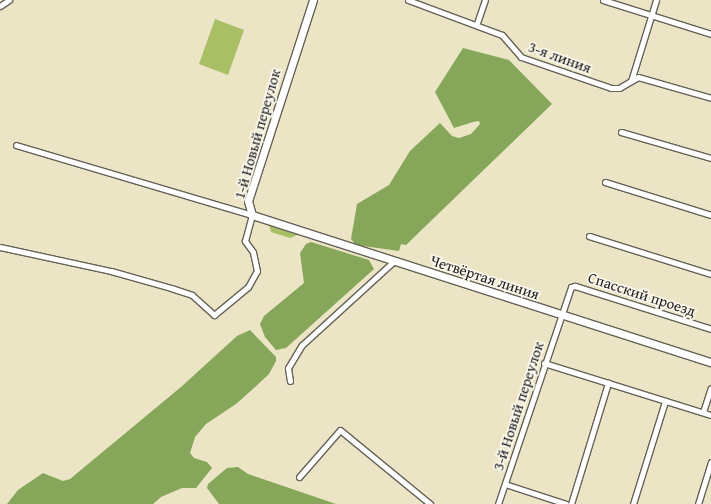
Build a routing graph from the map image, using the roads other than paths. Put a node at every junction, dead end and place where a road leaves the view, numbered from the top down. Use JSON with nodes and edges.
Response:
{"nodes":[{"id":1,"x":9,"y":0,"type":"edge"},
{"id":2,"x":313,"y":0,"type":"edge"},
{"id":3,"x":408,"y":0,"type":"edge"},
{"id":4,"x":485,"y":0,"type":"edge"},
{"id":5,"x":603,"y":0,"type":"edge"},
{"id":6,"x":656,"y":0,"type":"edge"},
{"id":7,"x":0,"y":6,"type":"edge"},
{"id":8,"x":652,"y":15,"type":"junction"},
{"id":9,"x":477,"y":23,"type":"junction"},
{"id":10,"x":711,"y":34,"type":"edge"},
{"id":11,"x":630,"y":81,"type":"junction"},
{"id":12,"x":711,"y":98,"type":"edge"},
{"id":13,"x":621,"y":132,"type":"dead end"},
{"id":14,"x":16,"y":145,"type":"dead end"},
{"id":15,"x":711,"y":158,"type":"edge"},
{"id":16,"x":605,"y":182,"type":"dead end"},
{"id":17,"x":252,"y":215,"type":"junction"},
{"id":18,"x":711,"y":215,"type":"edge"},
{"id":19,"x":589,"y":236,"type":"dead end"},
{"id":20,"x":0,"y":247,"type":"edge"},
{"id":21,"x":393,"y":262,"type":"junction"},
{"id":22,"x":711,"y":274,"type":"edge"},
{"id":23,"x":561,"y":315,"type":"junction"},
{"id":24,"x":711,"y":329,"type":"edge"},
{"id":25,"x":711,"y":362,"type":"edge"},
{"id":26,"x":544,"y":363,"type":"junction"},
{"id":27,"x":290,"y":381,"type":"dead end"},
{"id":28,"x":608,"y":383,"type":"junction"},
{"id":29,"x":711,"y":388,"type":"edge"},
{"id":30,"x":665,"y":401,"type":"junction"},
{"id":31,"x":703,"y":412,"type":"junction"},
{"id":32,"x":711,"y":415,"type":"edge"},
{"id":33,"x":711,"y":462,"type":"edge"},
{"id":34,"x":299,"y":477,"type":"dead end"},
{"id":35,"x":505,"y":484,"type":"junction"},
{"id":36,"x":430,"y":504,"type":"edge"},
{"id":37,"x":498,"y":504,"type":"edge"},
{"id":38,"x":566,"y":504,"type":"edge"},
{"id":39,"x":571,"y":504,"type":"edge"},
{"id":40,"x":633,"y":504,"type":"edge"},
{"id":41,"x":698,"y":504,"type":"edge"}],
"edges":[{"from":1,"to":7,"type":"street"},
{"from":2,"to":17,"type":"street","name":"1-й Новый переулок"},
{"from":3,"to":9,"type":"street","name":"3-я линия"},
{"from":4,"to":9,"type":"street"},
{"from":5,"to":8,"type":"street"},
{"from":6,"to":8,"type":"street"},
{"from":8,"to":10,"type":"street"},
{"from":8,"to":11,"type":"street"},
{"from":9,"to":11,"type":"street","name":"3-я линия"},
{"from":11,"to":12,"type":"street","name":"3-я линия"},
{"from":13,"to":15,"type":"street"},
{"from":14,"to":17,"type":"street"},
{"from":16,"to":18,"type":"street"},
{"from":17,"to":20,"type":"street","name":"1-й Новый переулок"},
{"from":17,"to":21,"type":"street","name":"Четвёртая линия"},
{"from":19,"to":22,"type":"street"},
{"from":21,"to":23,"type":"street","name":"Четвёртая линия"},
{"from":21,"to":27,"type":"street"},
{"from":23,"to":24,"type":"street","name":"Спасский проезд"},
{"from":23,"to":25,"type":"street","name":"Четвёртая линия"},
{"from":23,"to":26,"type":"street","name":"3-й Новый переулок"},
{"from":26,"to":28,"type":"street"},
{"from":26,"to":35,"type":"street","name":"3-й Новый переулок"},
{"from":28,"to":30,"type":"street"},
{"from":28,"to":39,"type":"street"},
{"from":29,"to":31,"type":"street"},
{"from":30,"to":31,"type":"street"},
{"from":30,"to":40,"type":"street"},
{"from":31,"to":32,"type":"street"},
{"from":33,"to":41,"type":"street"},
{"from":34,"to":36,"type":"street"},
{"from":35,"to":37,"type":"street","name":"3-й Новый переулок"},
{"from":35,"to":38,"type":"street"}]}
